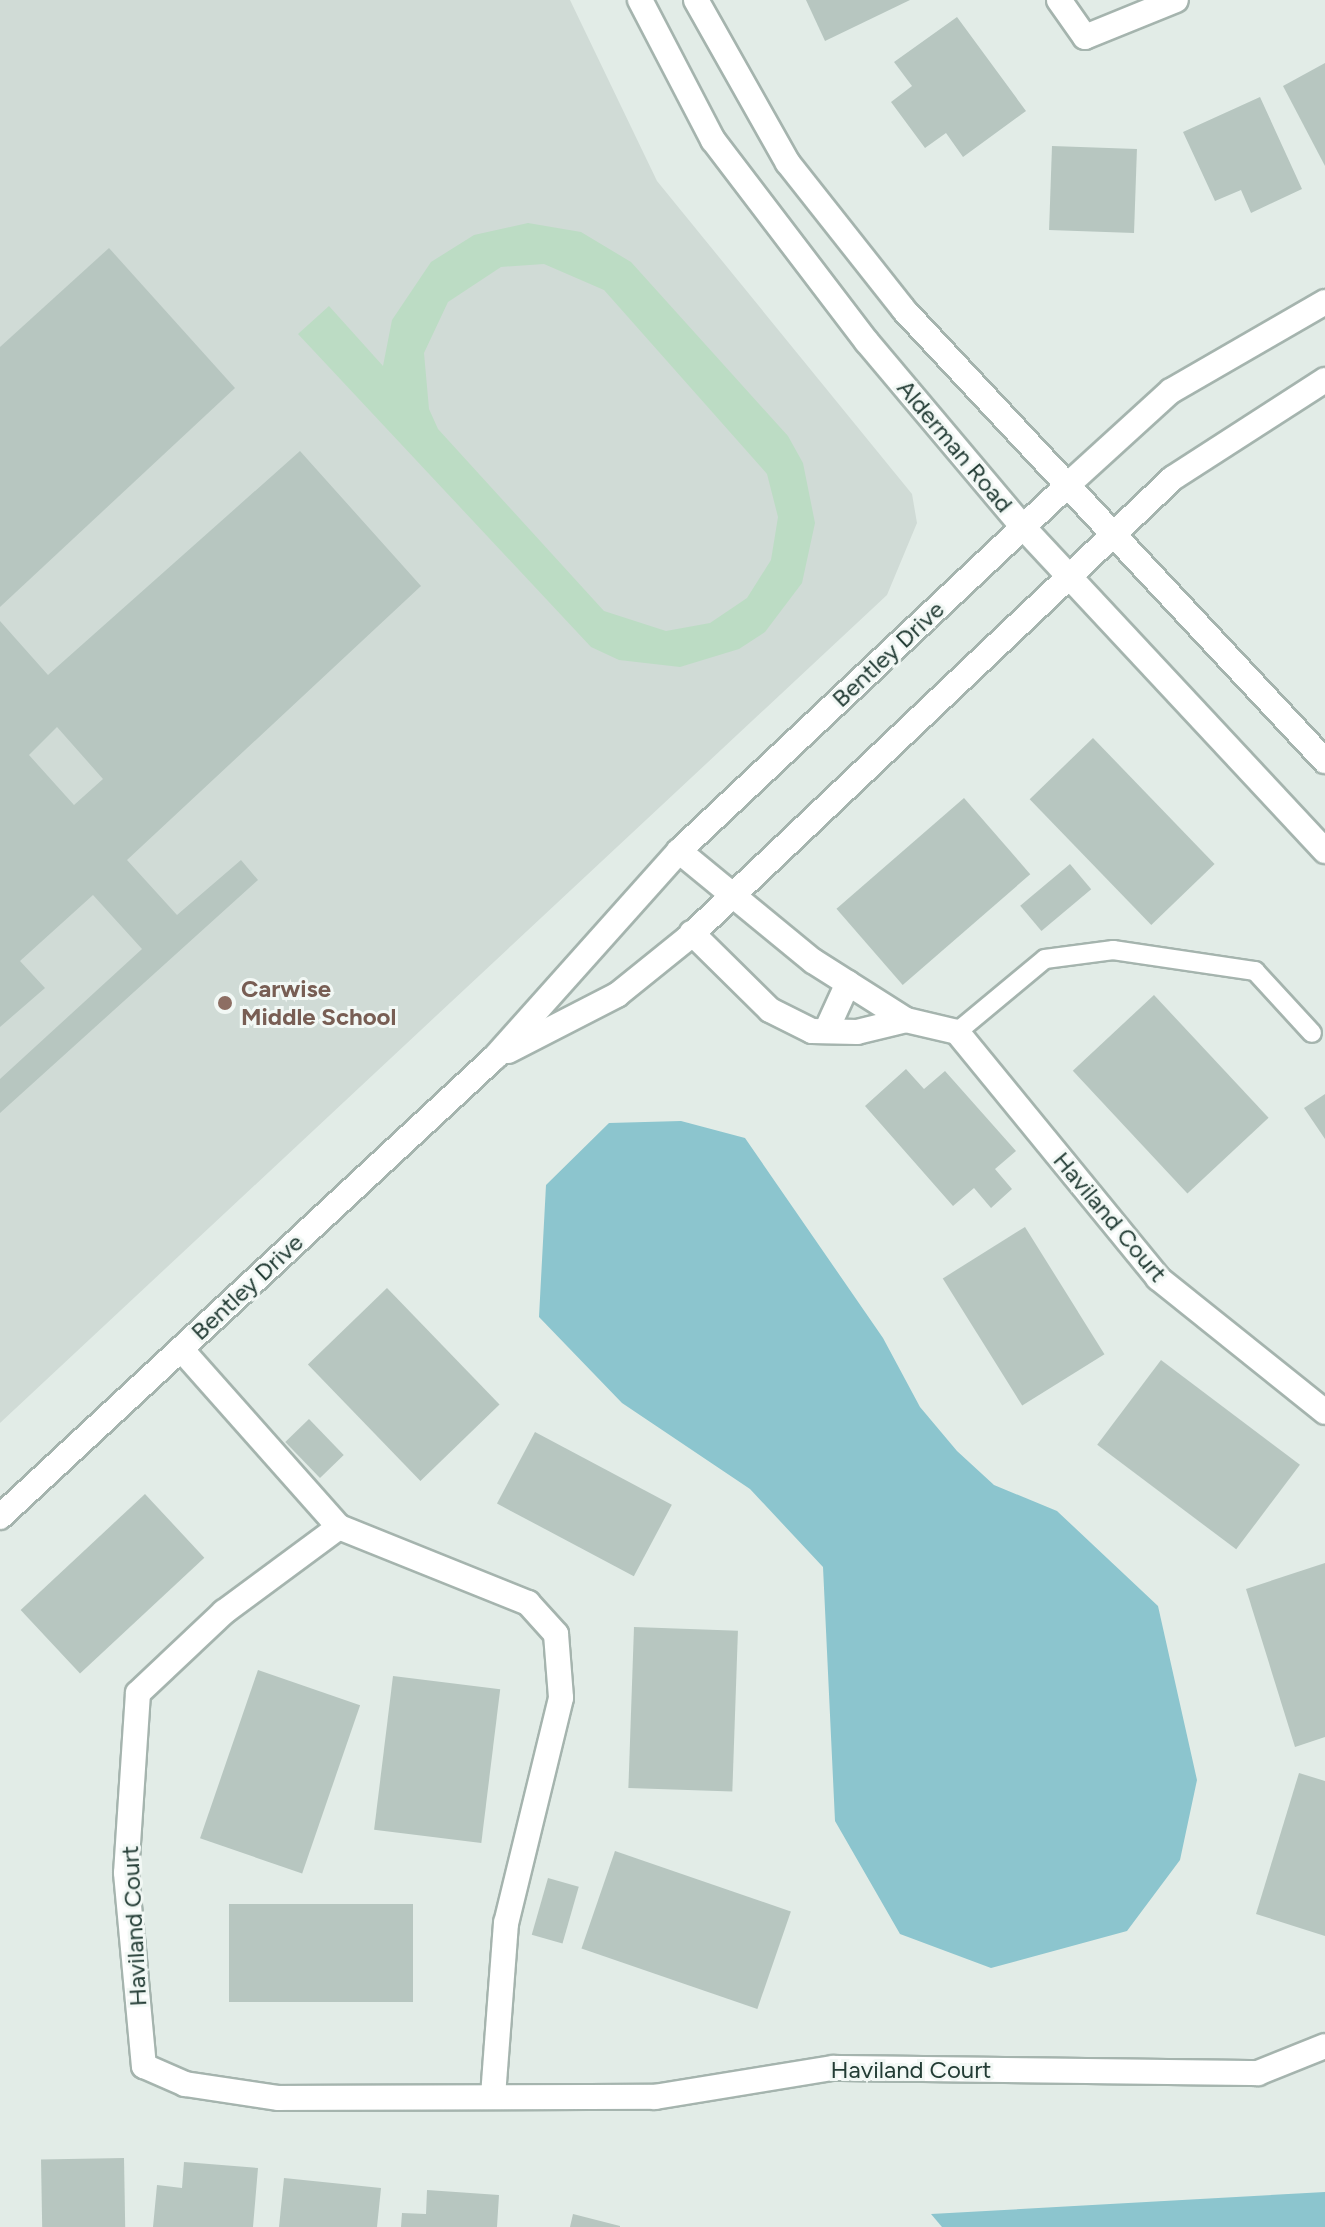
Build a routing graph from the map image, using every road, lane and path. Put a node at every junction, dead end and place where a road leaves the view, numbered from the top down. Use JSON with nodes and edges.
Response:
{"nodes":[{"id":1,"x":640,"y":0,"type":"edge"},
{"id":2,"x":696,"y":0,"type":"edge"},
{"id":3,"x":1059,"y":0,"type":"edge"},
{"id":4,"x":1176,"y":0,"type":"edge"},
{"id":5,"x":1325,"y":302,"type":"edge"},
{"id":6,"x":1325,"y":380,"type":"edge"},
{"id":7,"x":1072,"y":481,"type":"junction"},
{"id":8,"x":1023,"y":527,"type":"junction"},
{"id":9,"x":1116,"y":536,"type":"junction"},
{"id":10,"x":1072,"y":579,"type":"junction"},
{"id":11,"x":1325,"y":761,"type":"edge"},
{"id":12,"x":679,"y":851,"type":"junction"},
{"id":13,"x":1325,"y":851,"type":"edge"},
{"id":14,"x":738,"y":896,"type":"junction"},
{"id":15,"x":692,"y":933,"type":"junction"},
{"id":16,"x":848,"y":983,"type":"junction"},
{"id":17,"x":906,"y":1020,"type":"junction"},
{"id":18,"x":826,"y":1031,"type":"junction"},
{"id":19,"x":957,"y":1032,"type":"junction"},
{"id":20,"x":1312,"y":1033,"type":"dead end"},
{"id":21,"x":495,"y":1057,"type":"junction"},
{"id":22,"x":181,"y":1349,"type":"junction"},
{"id":23,"x":1325,"y":1412,"type":"edge"},
{"id":24,"x":0,"y":1517,"type":"edge"},
{"id":25,"x":339,"y":1527,"type":"junction"},
{"id":26,"x":1325,"y":2046,"type":"edge"},
{"id":27,"x":493,"y":2097,"type":"junction"}],
"edges":[{"from":1,"to":8,"type":"street","name":"Alderman Road"},
{"from":2,"to":7,"type":"street"},
{"from":3,"to":4,"type":"street"},
{"from":5,"to":7,"type":"street","name":"Bentley Drive"},
{"from":6,"to":9,"type":"street","name":"Bentley Drive"},
{"from":7,"to":8,"type":"street","name":"Bentley Drive"},
{"from":7,"to":9,"type":"street"},
{"from":8,"to":10,"type":"street","name":"Alderman Road"},
{"from":8,"to":12,"type":"street","name":"Bentley Drive"},
{"from":9,"to":10,"type":"street","name":"Bentley Drive"},
{"from":9,"to":11,"type":"street"},
{"from":10,"to":13,"type":"street","name":"Alderman Road"},
{"from":10,"to":14,"type":"street","name":"Bentley Drive"},
{"from":12,"to":14,"type":"street"},
{"from":12,"to":21,"type":"street","name":"Bentley Drive"},
{"from":14,"to":15,"type":"street","name":"Bentley Drive"},
{"from":14,"to":16,"type":"street"},
{"from":15,"to":18,"type":"street"},
{"from":15,"to":21,"type":"street","name":"Bentley Drive"},
{"from":16,"to":17,"type":"street"},
{"from":16,"to":18,"type":"street"},
{"from":17,"to":18,"type":"street"},
{"from":17,"to":19,"type":"street"},
{"from":19,"to":20,"type":"lane"},
{"from":19,"to":23,"type":"street","name":"Haviland Court"},
{"from":21,"to":22,"type":"street","name":"Bentley Drive"},
{"from":22,"to":24,"type":"street","name":"Bentley Drive"},
{"from":22,"to":25,"type":"street"},
{"from":25,"to":27,"type":"street"},
{"from":25,"to":27,"type":"street","name":"Haviland Court"},
{"from":26,"to":27,"type":"street","name":"Haviland Court"}]}
